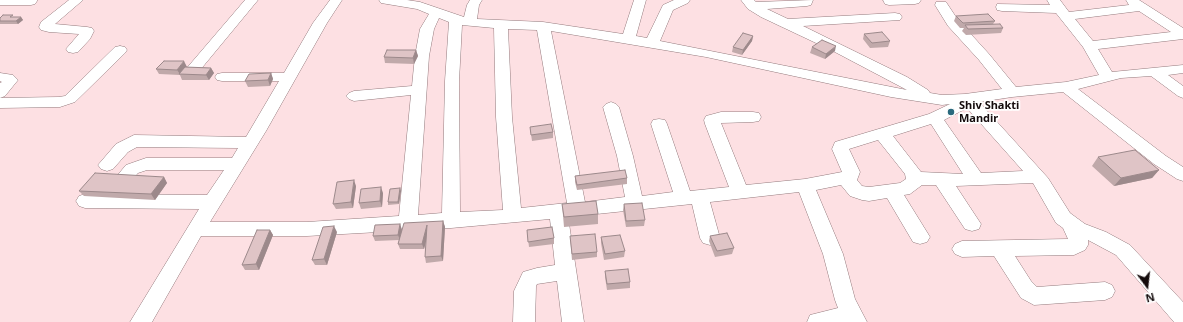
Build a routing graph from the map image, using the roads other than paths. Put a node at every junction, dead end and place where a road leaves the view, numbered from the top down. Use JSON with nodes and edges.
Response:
{"nodes":[{"id":1,"x":77,"y":0,"type":"edge"},
{"id":2,"x":252,"y":0,"type":"edge"},
{"id":3,"x":336,"y":0,"type":"edge"},
{"id":4,"x":385,"y":0,"type":"edge"},
{"id":5,"x":476,"y":0,"type":"edge"},
{"id":6,"x":640,"y":0,"type":"edge"},
{"id":7,"x":684,"y":0,"type":"edge"},
{"id":8,"x":807,"y":0,"type":"edge"},
{"id":9,"x":915,"y":0,"type":"edge"},
{"id":10,"x":0,"y":1,"type":"edge"},
{"id":11,"x":31,"y":1,"type":"dead end"},
{"id":12,"x":890,"y":1,"type":"dead end"},
{"id":13,"x":750,"y":3,"type":"edge"},
{"id":14,"x":1135,"y":4,"type":"edge"},
{"id":15,"x":941,"y":5,"type":"dead end"},
{"id":16,"x":1002,"y":7,"type":"dead end"},
{"id":17,"x":1059,"y":8,"type":"edge"},
{"id":18,"x":436,"y":12,"type":"junction"},
{"id":19,"x":895,"y":17,"type":"dead end"},
{"id":20,"x":463,"y":21,"type":"junction"},
{"id":21,"x":786,"y":23,"type":"junction"},
{"id":22,"x":501,"y":24,"type":"junction"},
{"id":23,"x":543,"y":26,"type":"junction"},
{"id":24,"x":1183,"y":34,"type":"edge"},
{"id":25,"x":628,"y":39,"type":"junction"},
{"id":26,"x":652,"y":43,"type":"junction"},
{"id":27,"x":1090,"y":46,"type":"junction"},
{"id":28,"x":73,"y":49,"type":"dead end"},
{"id":29,"x":120,"y":50,"type":"dead end"},
{"id":30,"x":1183,"y":69,"type":"edge"},
{"id":31,"x":1154,"y":71,"type":"junction"},
{"id":32,"x":191,"y":72,"type":"edge"},
{"id":33,"x":0,"y":77,"type":"edge"},
{"id":34,"x":222,"y":77,"type":"dead end"},
{"id":35,"x":288,"y":77,"type":"junction"},
{"id":36,"x":1108,"y":77,"type":"junction"},
{"id":37,"x":1066,"y":87,"type":"junction"},
{"id":38,"x":419,"y":90,"type":"junction"},
{"id":39,"x":1012,"y":92,"type":"junction"},
{"id":40,"x":0,"y":93,"type":"edge"},
{"id":41,"x":1183,"y":93,"type":"edge"},
{"id":42,"x":354,"y":96,"type":"dead end"},
{"id":43,"x":930,"y":98,"type":"junction"},
{"id":44,"x":974,"y":100,"type":"junction"},
{"id":45,"x":0,"y":103,"type":"edge"},
{"id":46,"x":611,"y":107,"type":"dead end"},
{"id":47,"x":753,"y":117,"type":"dead end"},
{"id":48,"x":935,"y":118,"type":"junction"},
{"id":49,"x":660,"y":124,"type":"dead end"},
{"id":50,"x":882,"y":134,"type":"junction"},
{"id":51,"x":250,"y":143,"type":"junction"},
{"id":52,"x":1183,"y":161,"type":"edge"},
{"id":53,"x":236,"y":164,"type":"junction"},
{"id":54,"x":1165,"y":164,"type":"junction"},
{"id":55,"x":106,"y":165,"type":"dead end"},
{"id":56,"x":1183,"y":176,"type":"edge"},
{"id":57,"x":125,"y":177,"type":"edge"},
{"id":58,"x":1038,"y":177,"type":"junction"},
{"id":59,"x":845,"y":178,"type":"junction"},
{"id":60,"x":915,"y":178,"type":"junction"},
{"id":61,"x":976,"y":179,"type":"junction"},
{"id":62,"x":942,"y":180,"type":"junction"},
{"id":63,"x":805,"y":185,"type":"junction"},
{"id":64,"x":891,"y":190,"type":"junction"},
{"id":65,"x":740,"y":191,"type":"junction"},
{"id":66,"x":692,"y":197,"type":"junction"},
{"id":67,"x":85,"y":201,"type":"dead end"},
{"id":68,"x":212,"y":202,"type":"junction"},
{"id":69,"x":635,"y":203,"type":"junction"},
{"id":70,"x":568,"y":210,"type":"junction"},
{"id":71,"x":513,"y":216,"type":"junction"},
{"id":72,"x":451,"y":221,"type":"junction"},
{"id":73,"x":408,"y":223,"type":"junction"},
{"id":74,"x":972,"y":224,"type":"dead end"},
{"id":75,"x":1071,"y":225,"type":"junction"},
{"id":76,"x":197,"y":229,"type":"junction"},
{"id":77,"x":920,"y":237,"type":"dead end"},
{"id":78,"x":710,"y":238,"type":"edge"},
{"id":79,"x":1000,"y":248,"type":"junction"},
{"id":80,"x":962,"y":249,"type":"dead end"},
{"id":81,"x":566,"y":272,"type":"junction"},
{"id":82,"x":1105,"y":292,"type":"dead end"},
{"id":83,"x":1183,"y":317,"type":"edge"},
{"id":84,"x":854,"y":318,"type":"edge"},
{"id":85,"x":141,"y":322,"type":"edge"},
{"id":86,"x":524,"y":322,"type":"edge"},
{"id":87,"x":573,"y":322,"type":"edge"},
{"id":88,"x":818,"y":322,"type":"edge"}],
"edges":[{"from":1,"to":28,"type":"street"},
{"from":2,"to":32,"type":"street"},
{"from":3,"to":35,"type":"street"},
{"from":4,"to":18,"type":"street"},
{"from":5,"to":20,"type":"street"},
{"from":6,"to":25,"type":"street"},
{"from":7,"to":26,"type":"street"},
{"from":8,"to":13,"type":"street"},
{"from":9,"to":12,"type":"street"},
{"from":10,"to":11,"type":"street"},
{"from":13,"to":21,"type":"street"},
{"from":14,"to":17,"type":"street"},
{"from":14,"to":24,"type":"street"},
{"from":15,"to":39,"type":"street"},
{"from":16,"to":17,"type":"street"},
{"from":17,"to":27,"type":"street"},
{"from":18,"to":20,"type":"street"},
{"from":18,"to":38,"type":"street"},
{"from":19,"to":21,"type":"street"},
{"from":20,"to":22,"type":"street"},
{"from":20,"to":72,"type":"street"},
{"from":21,"to":43,"type":"street"},
{"from":22,"to":23,"type":"street"},
{"from":22,"to":71,"type":"street"},
{"from":23,"to":25,"type":"street"},
{"from":23,"to":70,"type":"street"},
{"from":24,"to":27,"type":"street"},
{"from":25,"to":26,"type":"street"},
{"from":26,"to":43,"type":"street"},
{"from":27,"to":36,"type":"street"},
{"from":29,"to":45,"type":"street"},
{"from":30,"to":31,"type":"street"},
{"from":31,"to":36,"type":"street"},
{"from":31,"to":41,"type":"street"},
{"from":33,"to":40,"type":"street"},
{"from":34,"to":35,"type":"street"},
{"from":35,"to":51,"type":"street"},
{"from":36,"to":37,"type":"street"},
{"from":37,"to":39,"type":"street"},
{"from":37,"to":54,"type":"street"},
{"from":38,"to":42,"type":"street"},
{"from":38,"to":73,"type":"street"},
{"from":39,"to":44,"type":"street"},
{"from":43,"to":44,"type":"street"},
{"from":44,"to":48,"type":"street"},
{"from":44,"to":58,"type":"street"},
{"from":46,"to":69,"type":"street"},
{"from":47,"to":65,"type":"street"},
{"from":48,"to":50,"type":"street"},
{"from":48,"to":61,"type":"street"},
{"from":49,"to":66,"type":"street"},
{"from":50,"to":59,"type":"street"},
{"from":50,"to":60,"type":"street"},
{"from":51,"to":53,"type":"street"},
{"from":51,"to":55,"type":"street"},
{"from":52,"to":54,"type":"street"},
{"from":53,"to":57,"type":"street"},
{"from":53,"to":68,"type":"street"},
{"from":54,"to":56,"type":"street"},
{"from":58,"to":61,"type":"street"},
{"from":58,"to":75,"type":"street"},
{"from":59,"to":63,"type":"street"},
{"from":59,"to":64,"type":"street"},
{"from":60,"to":62,"type":"street"},
{"from":60,"to":64,"type":"street"},
{"from":61,"to":62,"type":"street"},
{"from":62,"to":74,"type":"street"},
{"from":63,"to":65,"type":"street"},
{"from":63,"to":84,"type":"street"},
{"from":64,"to":77,"type":"street"},
{"from":65,"to":66,"type":"street"},
{"from":66,"to":69,"type":"street"},
{"from":66,"to":78,"type":"street"},
{"from":67,"to":68,"type":"street"},
{"from":68,"to":76,"type":"street"},
{"from":69,"to":70,"type":"street"},
{"from":70,"to":71,"type":"street"},
{"from":70,"to":81,"type":"street"},
{"from":71,"to":72,"type":"street"},
{"from":72,"to":73,"type":"street"},
{"from":73,"to":76,"type":"street"},
{"from":75,"to":79,"type":"street"},
{"from":75,"to":83,"type":"street"},
{"from":76,"to":85,"type":"street"},
{"from":79,"to":80,"type":"street"},
{"from":79,"to":82,"type":"street"},
{"from":81,"to":86,"type":"street"},
{"from":81,"to":87,"type":"street"},
{"from":84,"to":88,"type":"street"}]}
